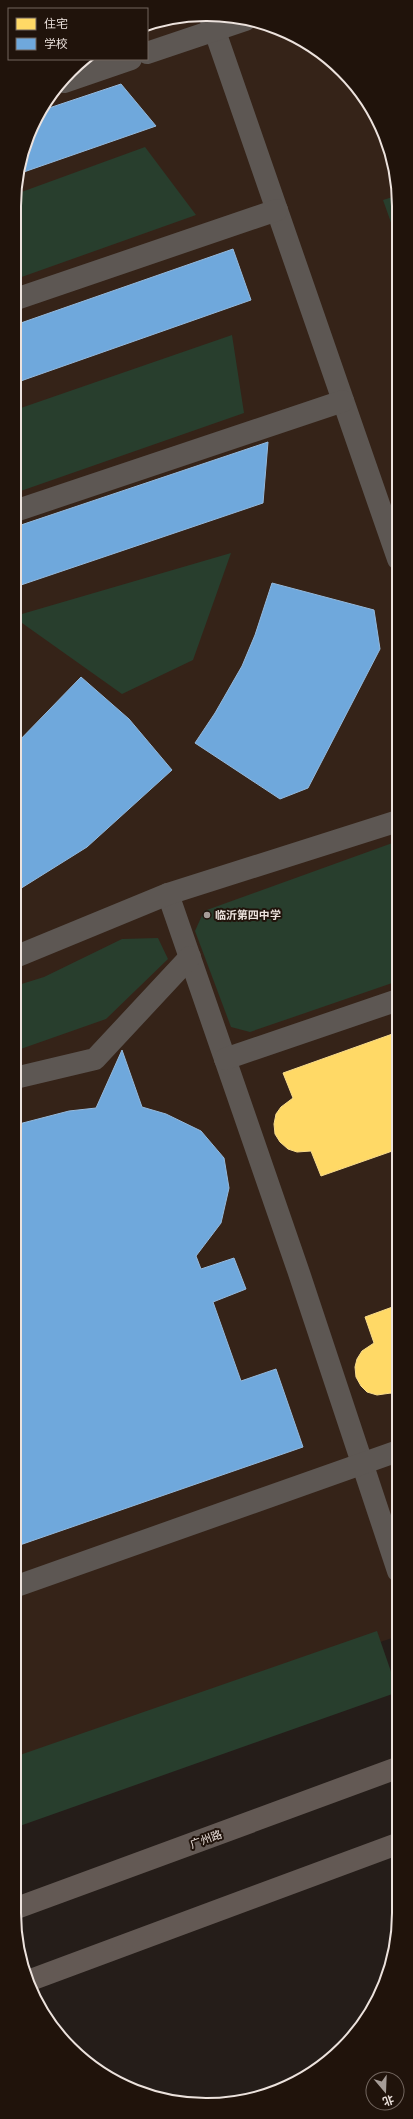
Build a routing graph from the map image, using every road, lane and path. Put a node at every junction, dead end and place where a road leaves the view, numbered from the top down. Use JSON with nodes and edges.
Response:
{"nodes":[{"id":1,"x":226,"y":22,"type":"edge"},
{"id":2,"x":212,"y":24,"type":"edge"},
{"id":3,"x":148,"y":54,"type":"edge"},
{"id":4,"x":128,"y":60,"type":"edge"},
{"id":5,"x":71,"y":80,"type":"edge"},
{"id":6,"x":277,"y":210,"type":"junction"},
{"id":7,"x":21,"y":297,"type":"edge"},
{"id":8,"x":343,"y":401,"type":"junction"},
{"id":9,"x":21,"y":509,"type":"edge"},
{"id":10,"x":392,"y":542,"type":"edge"},
{"id":11,"x":392,"y":823,"type":"edge"},
{"id":12,"x":168,"y":894,"type":"junction"},
{"id":13,"x":21,"y":955,"type":"edge"},
{"id":14,"x":190,"y":957,"type":"junction"},
{"id":15,"x":392,"y":1002,"type":"edge"},
{"id":16,"x":225,"y":1059,"type":"junction"},
{"id":17,"x":21,"y":1077,"type":"edge"},
{"id":18,"x":392,"y":1453,"type":"edge"},
{"id":19,"x":363,"y":1464,"type":"junction"},
{"id":20,"x":392,"y":1553,"type":"edge"},
{"id":21,"x":21,"y":1585,"type":"edge"},
{"id":22,"x":392,"y":1770,"type":"edge"},
{"id":23,"x":392,"y":1846,"type":"edge"},
{"id":24,"x":21,"y":1906,"type":"edge"},
{"id":25,"x":34,"y":1979,"type":"edge"}],
"edges":[{"from":1,"to":2,"type":"street"},
{"from":2,"to":3,"type":"street"},
{"from":2,"to":6,"type":"street"},
{"from":4,"to":5,"type":"street"},
{"from":6,"to":7,"type":"street"},
{"from":6,"to":8,"type":"street"},
{"from":8,"to":9,"type":"street"},
{"from":8,"to":10,"type":"street"},
{"from":11,"to":12,"type":"street"},
{"from":12,"to":13,"type":"street"},
{"from":12,"to":14,"type":"street"},
{"from":14,"to":16,"type":"street"},
{"from":14,"to":17,"type":"street"},
{"from":15,"to":16,"type":"street"},
{"from":16,"to":19,"type":"street"},
{"from":18,"to":19,"type":"street"},
{"from":19,"to":20,"type":"street"},
{"from":19,"to":21,"type":"street"},
{"from":22,"to":24,"type":"main road","name":"广州路"},
{"from":23,"to":25,"type":"main road"}]}
